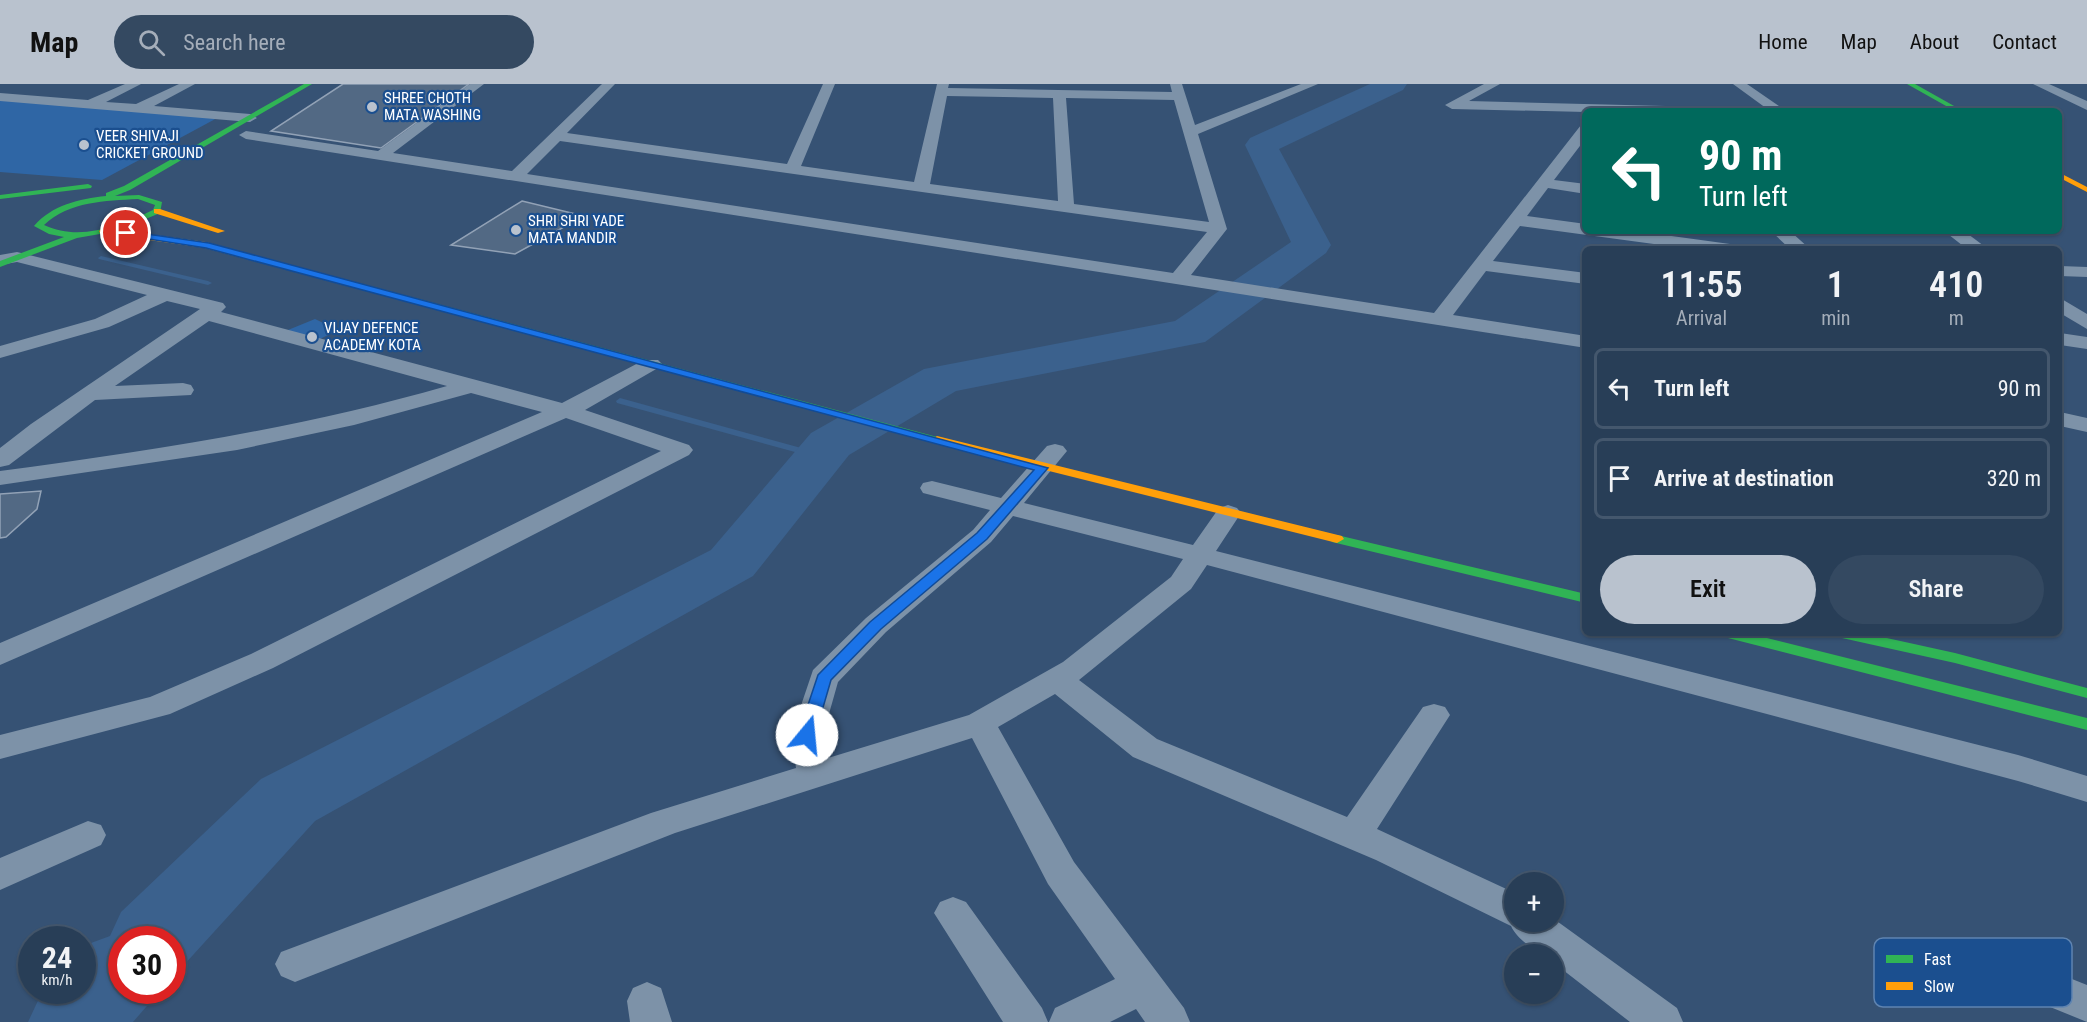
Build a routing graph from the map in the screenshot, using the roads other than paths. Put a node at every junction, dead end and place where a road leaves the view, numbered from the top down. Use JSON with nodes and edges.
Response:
{"nodes":[{"id":1,"x":135,"y":84,"type":"edge"},
{"id":2,"x":189,"y":84,"type":"edge"},
{"id":3,"x":478,"y":84,"type":"edge"},
{"id":4,"x":609,"y":84,"type":"edge"},
{"id":5,"x":829,"y":84,"type":"edge"},
{"id":6,"x":1312,"y":84,"type":"edge"},
{"id":7,"x":1494,"y":84,"type":"edge"},
{"id":8,"x":1739,"y":84,"type":"edge"},
{"id":9,"x":2040,"y":84,"type":"edge"},
{"id":10,"x":1904,"y":86,"type":"edge"},
{"id":11,"x":316,"y":87,"type":"edge"},
{"id":12,"x":74,"y":88,"type":"dead end"},
{"id":13,"x":943,"y":88,"type":"edge"},
{"id":14,"x":1178,"y":90,"type":"edge"},
{"id":15,"x":1059,"y":94,"type":"junction"},
{"id":16,"x":0,"y":97,"type":"edge"},
{"id":17,"x":44,"y":101,"type":"junction"},
{"id":18,"x":89,"y":105,"type":"junction"},
{"id":19,"x":2087,"y":106,"type":"edge"},
{"id":20,"x":1775,"y":108,"type":"edge"},
{"id":21,"x":1937,"y":108,"type":"edge"},
{"id":22,"x":1953,"y":108,"type":"edge"},
{"id":23,"x":137,"y":109,"type":"junction"},
{"id":24,"x":1582,"y":109,"type":"edge"},
{"id":25,"x":2069,"y":114,"type":"dead end"},
{"id":26,"x":2087,"y":114,"type":"edge"},
{"id":27,"x":250,"y":118,"type":"junction"},
{"id":28,"x":1190,"y":132,"type":"junction"},
{"id":29,"x":1582,"y":133,"type":"edge"},
{"id":30,"x":246,"y":135,"type":"junction"},
{"id":31,"x":556,"y":136,"type":"junction"},
{"id":32,"x":1567,"y":152,"type":"junction"},
{"id":33,"x":1582,"y":154,"type":"edge"},
{"id":34,"x":380,"y":156,"type":"junction"},
{"id":35,"x":2062,"y":165,"type":"edge"},
{"id":36,"x":792,"y":169,"type":"junction"},
{"id":37,"x":159,"y":170,"type":"junction"},
{"id":38,"x":180,"y":174,"type":"dead end"},
{"id":39,"x":2062,"y":176,"type":"edge"},
{"id":40,"x":514,"y":177,"type":"junction"},
{"id":41,"x":2087,"y":178,"type":"edge"},
{"id":42,"x":1543,"y":183,"type":"junction"},
{"id":43,"x":162,"y":186,"type":"dead end"},
{"id":44,"x":921,"y":187,"type":"junction"},
{"id":45,"x":1582,"y":188,"type":"edge"},
{"id":46,"x":2087,"y":190,"type":"edge"},
{"id":47,"x":0,"y":198,"type":"edge"},
{"id":48,"x":96,"y":200,"type":"junction"},
{"id":49,"x":155,"y":205,"type":"junction"},
{"id":50,"x":74,"y":206,"type":"junction"},
{"id":51,"x":1066,"y":207,"type":"junction"},
{"id":52,"x":1515,"y":220,"type":"junction"},
{"id":53,"x":36,"y":227,"type":"junction"},
{"id":54,"x":1219,"y":229,"type":"junction"},
{"id":55,"x":1582,"y":229,"type":"edge"},
{"id":56,"x":103,"y":231,"type":"junction"},
{"id":57,"x":79,"y":234,"type":"junction"},
{"id":58,"x":1619,"y":234,"type":"edge"},
{"id":59,"x":1784,"y":234,"type":"edge"},
{"id":60,"x":1957,"y":234,"type":"edge"},
{"id":61,"x":236,"y":235,"type":"dead end"},
{"id":62,"x":1708,"y":246,"type":"edge"},
{"id":63,"x":1798,"y":246,"type":"edge"},
{"id":64,"x":1975,"y":246,"type":"edge"},
{"id":65,"x":4,"y":258,"type":"edge"},
{"id":66,"x":1481,"y":265,"type":"junction"},
{"id":67,"x":2062,"y":271,"type":"edge"},
{"id":68,"x":2087,"y":272,"type":"edge"},
{"id":69,"x":1582,"y":278,"type":"edge"},
{"id":70,"x":1184,"y":281,"type":"junction"},
{"id":71,"x":166,"y":294,"type":"junction"},
{"id":72,"x":465,"y":300,"type":"dead end"},
{"id":73,"x":2062,"y":305,"type":"edge"},
{"id":74,"x":205,"y":314,"type":"junction"},
{"id":75,"x":544,"y":320,"type":"dead end"},
{"id":76,"x":1439,"y":320,"type":"junction"},
{"id":77,"x":2087,"y":323,"type":"edge"},
{"id":78,"x":2062,"y":339,"type":"edge"},
{"id":79,"x":1582,"y":341,"type":"edge"},
{"id":80,"x":2087,"y":343,"type":"edge"},
{"id":81,"x":1,"y":353,"type":"edge"},
{"id":82,"x":651,"y":364,"type":"junction"},
{"id":83,"x":470,"y":386,"type":"junction"},
{"id":84,"x":183,"y":390,"type":"dead end"},
{"id":85,"x":90,"y":394,"type":"junction"},
{"id":86,"x":563,"y":410,"type":"junction"},
{"id":87,"x":2062,"y":419,"type":"edge"},
{"id":88,"x":2087,"y":425,"type":"edge"},
{"id":89,"x":1052,"y":456,"type":"junction"},
{"id":90,"x":0,"y":460,"type":"edge"},
{"id":91,"x":0,"y":478,"type":"edge"},
{"id":92,"x":932,"y":488,"type":"dead end"},
{"id":93,"x":1008,"y":507,"type":"junction"},
{"id":94,"x":1228,"y":513,"type":"junction"},
{"id":95,"x":1200,"y":555,"type":"junction"},
{"id":96,"x":1582,"y":597,"type":"edge"},
{"id":97,"x":1740,"y":636,"type":"edge"},
{"id":98,"x":1856,"y":636,"type":"edge"},
{"id":99,"x":0,"y":655,"type":"edge"},
{"id":100,"x":1057,"y":679,"type":"junction"},
{"id":101,"x":2087,"y":693,"type":"edge"},
{"id":102,"x":1434,"y":716,"type":"dead end"},
{"id":103,"x":980,"y":723,"type":"junction"},
{"id":104,"x":2087,"y":724,"type":"edge"},
{"id":105,"x":0,"y":747,"type":"edge"},
{"id":106,"x":814,"y":773,"type":"junction"},
{"id":107,"x":2087,"y":789,"type":"edge"},
{"id":108,"x":88,"y":835,"type":"dead end"},
{"id":109,"x":1354,"y":835,"type":"junction"},
{"id":110,"x":0,"y":875,"type":"edge"},
{"id":111,"x":1504,"y":906,"type":"edge"},
{"id":112,"x":953,"y":913,"type":"dead end"},
{"id":113,"x":1543,"y":932,"type":"edge"},
{"id":114,"x":295,"y":964,"type":"dead end"},
{"id":115,"x":1142,"y":985,"type":"junction"},
{"id":116,"x":2072,"y":998,"type":"edge"},
{"id":117,"x":2087,"y":1004,"type":"edge"},
{"id":118,"x":1027,"y":1022,"type":"edge"},
{"id":119,"x":1070,"y":1022,"type":"edge"},
{"id":120,"x":1169,"y":1022,"type":"edge"},
{"id":121,"x":1662,"y":1022,"type":"edge"}],
"edges":[{"from":1,"to":18,"type":"street"},
{"from":2,"to":23,"type":"street"},
{"from":3,"to":34,"type":"street"},
{"from":4,"to":31,"type":"street"},
{"from":5,"to":36,"type":"street"},
{"from":6,"to":28,"type":"street"},
{"from":7,"to":24,"type":"street"},
{"from":8,"to":20,"type":"street"},
{"from":9,"to":19,"type":"street"},
{"from":10,"to":21,"type":"street"},
{"from":10,"to":22,"type":"street"},
{"from":11,"to":27,"type":"street"},
{"from":11,"to":30,"type":"street"},
{"from":12,"to":17,"type":"street"},
{"from":13,"to":15,"type":"street"},
{"from":13,"to":44,"type":"street"},
{"from":14,"to":15,"type":"street"},
{"from":14,"to":28,"type":"street"},
{"from":15,"to":51,"type":"street"},
{"from":16,"to":17,"type":"street"},
{"from":17,"to":18,"type":"street"},
{"from":18,"to":23,"type":"street"},
{"from":23,"to":27,"type":"street"},
{"from":25,"to":26,"type":"street"},
{"from":27,"to":37,"type":"street"},
{"from":28,"to":54,"type":"street"},
{"from":29,"to":32,"type":"street"},
{"from":30,"to":34,"type":"street"},
{"from":30,"to":38,"type":"street"},
{"from":31,"to":36,"type":"street"},
{"from":31,"to":40,"type":"street"},
{"from":32,"to":33,"type":"street"},
{"from":32,"to":42,"type":"street"},
{"from":34,"to":40,"type":"street"},
{"from":35,"to":41,"type":"street"},
{"from":36,"to":44,"type":"street"},
{"from":37,"to":47,"type":"street"},
{"from":37,"to":48,"type":"street"},
{"from":39,"to":46,"type":"street"},
{"from":40,"to":70,"type":"street"},
{"from":42,"to":45,"type":"street"},
{"from":42,"to":52,"type":"street"},
{"from":43,"to":49,"type":"street"},
{"from":44,"to":51,"type":"street"},
{"from":47,"to":50,"type":"street"},
{"from":48,"to":49,"type":"street"},
{"from":48,"to":50,"type":"street"},
{"from":49,"to":56,"type":"street"},
{"from":49,"to":61,"type":"street"},
{"from":50,"to":53,"type":"street"},
{"from":51,"to":54,"type":"street"},
{"from":52,"to":55,"type":"street"},
{"from":52,"to":66,"type":"street"},
{"from":53,"to":57,"type":"street"},
{"from":53,"to":65,"type":"street"},
{"from":54,"to":70,"type":"street"},
{"from":56,"to":57,"type":"street"},
{"from":56,"to":82,"type":"street"},
{"from":57,"to":65,"type":"street"},
{"from":58,"to":62,"type":"street"},
{"from":59,"to":63,"type":"street"},
{"from":60,"to":64,"type":"street"},
{"from":65,"to":71,"type":"street"},
{"from":66,"to":69,"type":"street"},
{"from":66,"to":76,"type":"street"},
{"from":67,"to":68,"type":"street"},
{"from":70,"to":76,"type":"street"},
{"from":71,"to":74,"type":"street"},
{"from":71,"to":81,"type":"street"},
{"from":72,"to":75,"type":"street"},
{"from":73,"to":77,"type":"street"},
{"from":74,"to":83,"type":"street"},
{"from":74,"to":85,"type":"street"},
{"from":76,"to":79,"type":"street"},
{"from":78,"to":80,"type":"street"},
{"from":82,"to":86,"type":"street"},
{"from":82,"to":89,"type":"street"},
{"from":83,"to":86,"type":"street"},
{"from":83,"to":91,"type":"street"},
{"from":84,"to":85,"type":"street"},
{"from":85,"to":90,"type":"street"},
{"from":86,"to":99,"type":"street"},
{"from":86,"to":105,"type":"street"},
{"from":87,"to":88,"type":"street"},
{"from":89,"to":93,"type":"street"},
{"from":89,"to":94,"type":"street"},
{"from":92,"to":93,"type":"street"},
{"from":93,"to":95,"type":"street"},
{"from":93,"to":106,"type":"street"},
{"from":94,"to":95,"type":"street"},
{"from":94,"to":96,"type":"street"},
{"from":95,"to":100,"type":"street"},
{"from":95,"to":107,"type":"street"},
{"from":97,"to":104,"type":"street"},
{"from":98,"to":101,"type":"street"},
{"from":100,"to":103,"type":"street"},
{"from":100,"to":109,"type":"street"},
{"from":102,"to":109,"type":"street"},
{"from":103,"to":106,"type":"street"},
{"from":103,"to":115,"type":"street"},
{"from":106,"to":114,"type":"street"},
{"from":108,"to":110,"type":"street"},
{"from":109,"to":111,"type":"street"},
{"from":112,"to":118,"type":"street"},
{"from":113,"to":121,"type":"street"},
{"from":115,"to":119,"type":"street"},
{"from":115,"to":120,"type":"street"},
{"from":116,"to":117,"type":"street"}]}
